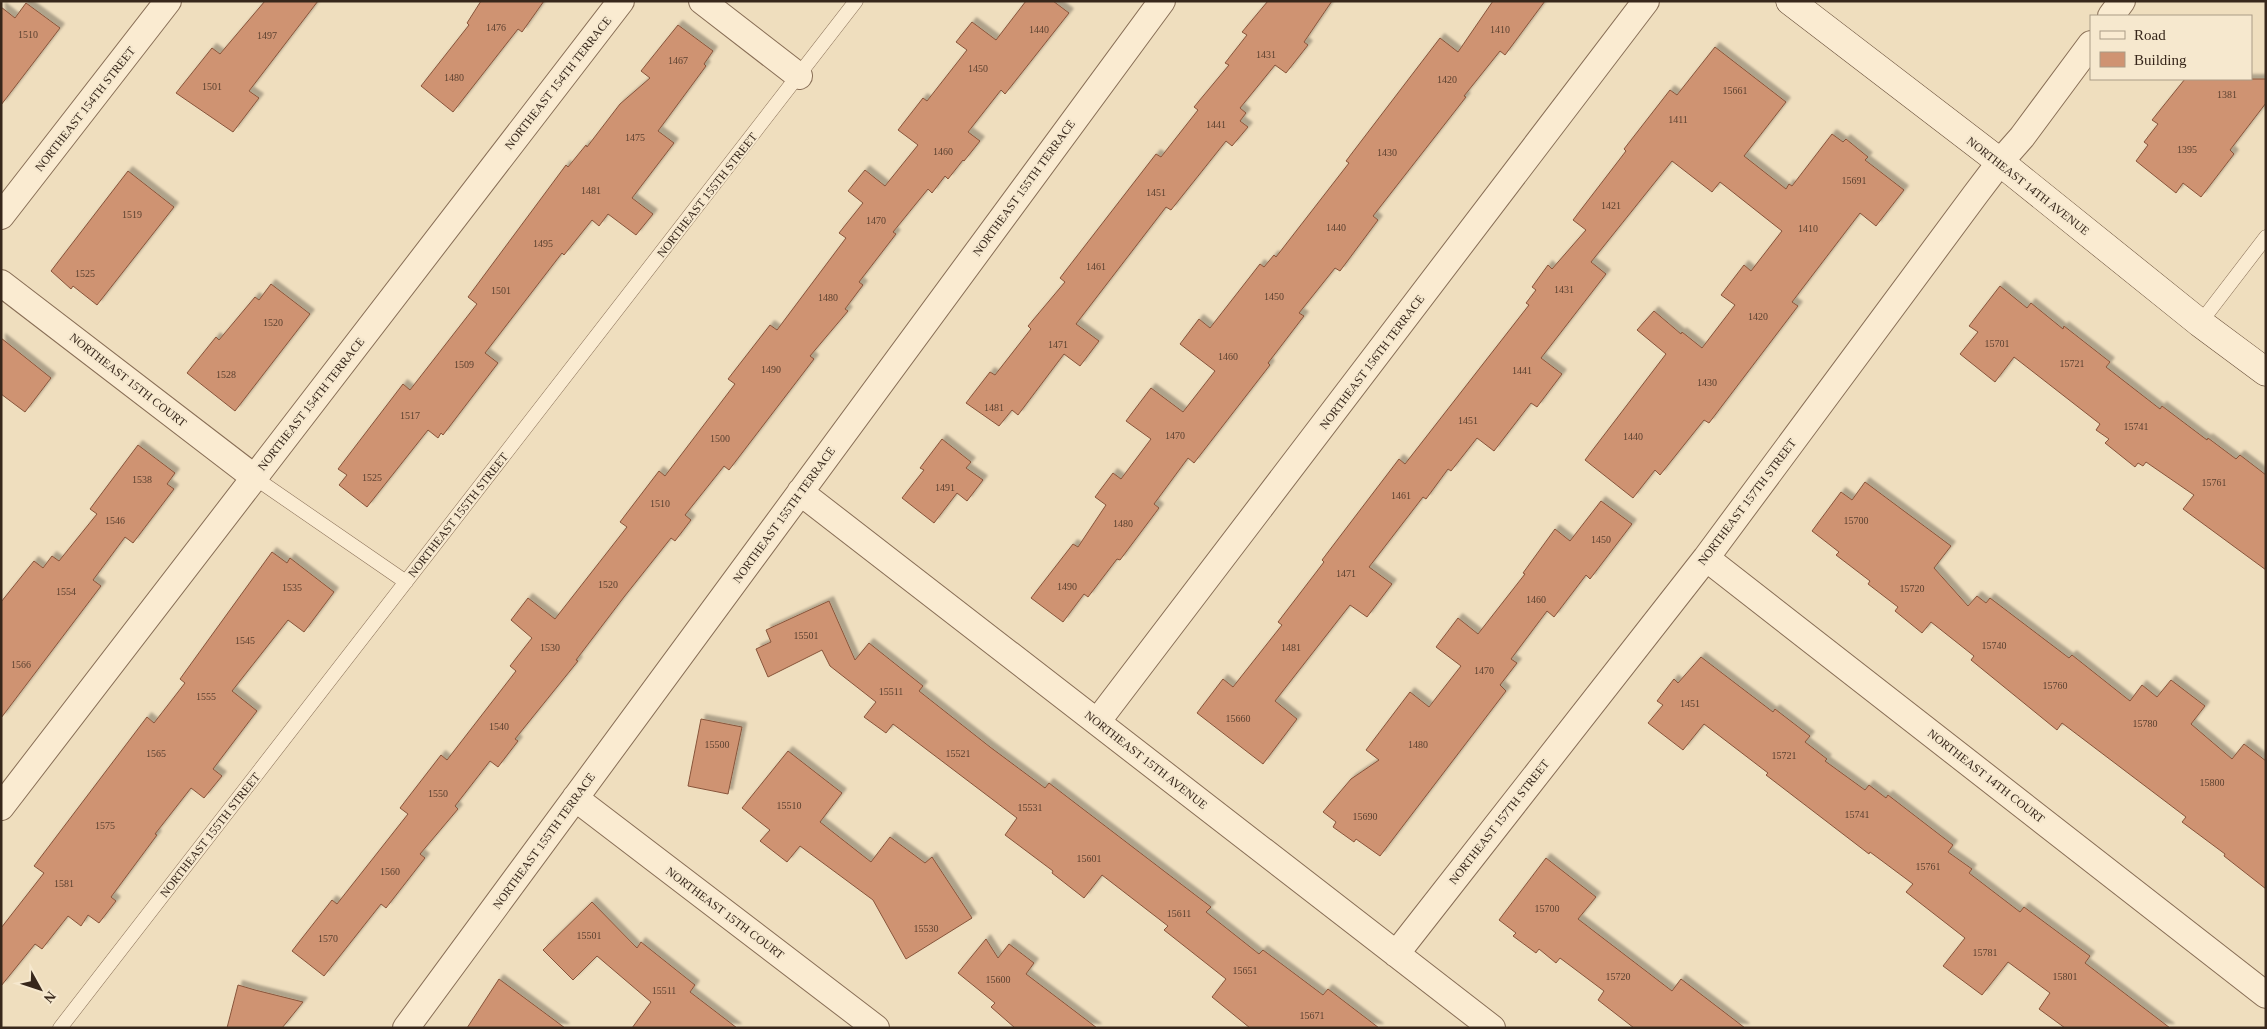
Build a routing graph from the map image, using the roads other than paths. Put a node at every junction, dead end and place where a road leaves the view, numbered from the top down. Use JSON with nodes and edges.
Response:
{"nodes":[{"id":1,"x":168,"y":1,"type":"edge"},
{"id":2,"x":621,"y":1,"type":"edge"},
{"id":3,"x":702,"y":1,"type":"edge"},
{"id":4,"x":856,"y":1,"type":"edge"},
{"id":5,"x":1162,"y":1,"type":"edge"},
{"id":6,"x":1646,"y":1,"type":"edge"},
{"id":7,"x":2122,"y":1,"type":"edge"},
{"id":8,"x":1795,"y":3,"type":"edge"},
{"id":9,"x":2112,"y":15,"type":"edge"},
{"id":10,"x":2090,"y":45,"type":"edge"},
{"id":11,"x":799,"y":76,"type":"junction"},
{"id":12,"x":2000,"y":162,"type":"junction"},
{"id":13,"x":1,"y":216,"type":"edge"},
{"id":14,"x":2266,"y":237,"type":"edge"},
{"id":15,"x":1,"y":283,"type":"edge"},
{"id":16,"x":2200,"y":323,"type":"junction"},
{"id":17,"x":2266,"y":372,"type":"edge"},
{"id":18,"x":255,"y":478,"type":"junction"},
{"id":19,"x":800,"y":492,"type":"junction"},
{"id":20,"x":1706,"y":558,"type":"junction"},
{"id":21,"x":406,"y":582,"type":"junction"},
{"id":22,"x":1097,"y":722,"type":"junction"},
{"id":23,"x":575,"y":798,"type":"junction"},
{"id":24,"x":1,"y":807,"type":"edge"},
{"id":25,"x":1396,"y":954,"type":"junction"},
{"id":26,"x":2266,"y":995,"type":"edge"},
{"id":27,"x":60,"y":1028,"type":"edge"},
{"id":28,"x":406,"y":1028,"type":"edge"},
{"id":29,"x":876,"y":1028,"type":"edge"},
{"id":30,"x":1492,"y":1028,"type":"edge"}],
"edges":[{"from":1,"to":13,"type":"street","name":"NORTHEAST 154TH STREET"},
{"from":2,"to":18,"type":"street","name":"NORTHEAST 154TH TERRACE"},
{"from":3,"to":11,"type":"street"},
{"from":4,"to":11,"type":"lane","name":"NORTHEAST 155TH STREET"},
{"from":5,"to":19,"type":"street","name":"NORTHEAST 155TH TERRACE"},
{"from":6,"to":22,"type":"street","name":"NORTHEAST 156TH TERRACE"},
{"from":7,"to":9,"type":"street"},
{"from":8,"to":12,"type":"street","name":"NORTHEAST 14TH AVENUE"},
{"from":10,"to":12,"type":"street","name":"NORTHEAST 157TH STREET"},
{"from":11,"to":21,"type":"lane","name":"NORTHEAST 155TH STREET"},
{"from":12,"to":16,"type":"street","name":"NORTHEAST 14TH AVENUE"},
{"from":12,"to":20,"type":"street","name":"NORTHEAST 157TH STREET"},
{"from":14,"to":16,"type":"lane"},
{"from":15,"to":18,"type":"street","name":"NORTHEAST 15TH COURT"},
{"from":16,"to":17,"type":"street","name":"NORTHEAST 14TH AVENUE"},
{"from":18,"to":21,"type":"lane"},
{"from":18,"to":24,"type":"street","name":"NORTHEAST 154TH TERRACE"},
{"from":19,"to":22,"type":"street","name":"NORTHEAST 15TH AVENUE"},
{"from":19,"to":23,"type":"street","name":"NORTHEAST 155TH TERRACE"},
{"from":20,"to":25,"type":"street","name":"NORTHEAST 157TH STREET"},
{"from":20,"to":26,"type":"street","name":"NORTHEAST 14TH COURT"},
{"from":21,"to":27,"type":"lane","name":"NORTHEAST 155TH STREET"},
{"from":22,"to":25,"type":"street","name":"NORTHEAST 15TH AVENUE"},
{"from":23,"to":28,"type":"street","name":"NORTHEAST 155TH TERRACE"},
{"from":23,"to":29,"type":"street","name":"NORTHEAST 15TH COURT"},
{"from":25,"to":30,"type":"street","name":"NORTHEAST 15TH AVENUE"}]}
